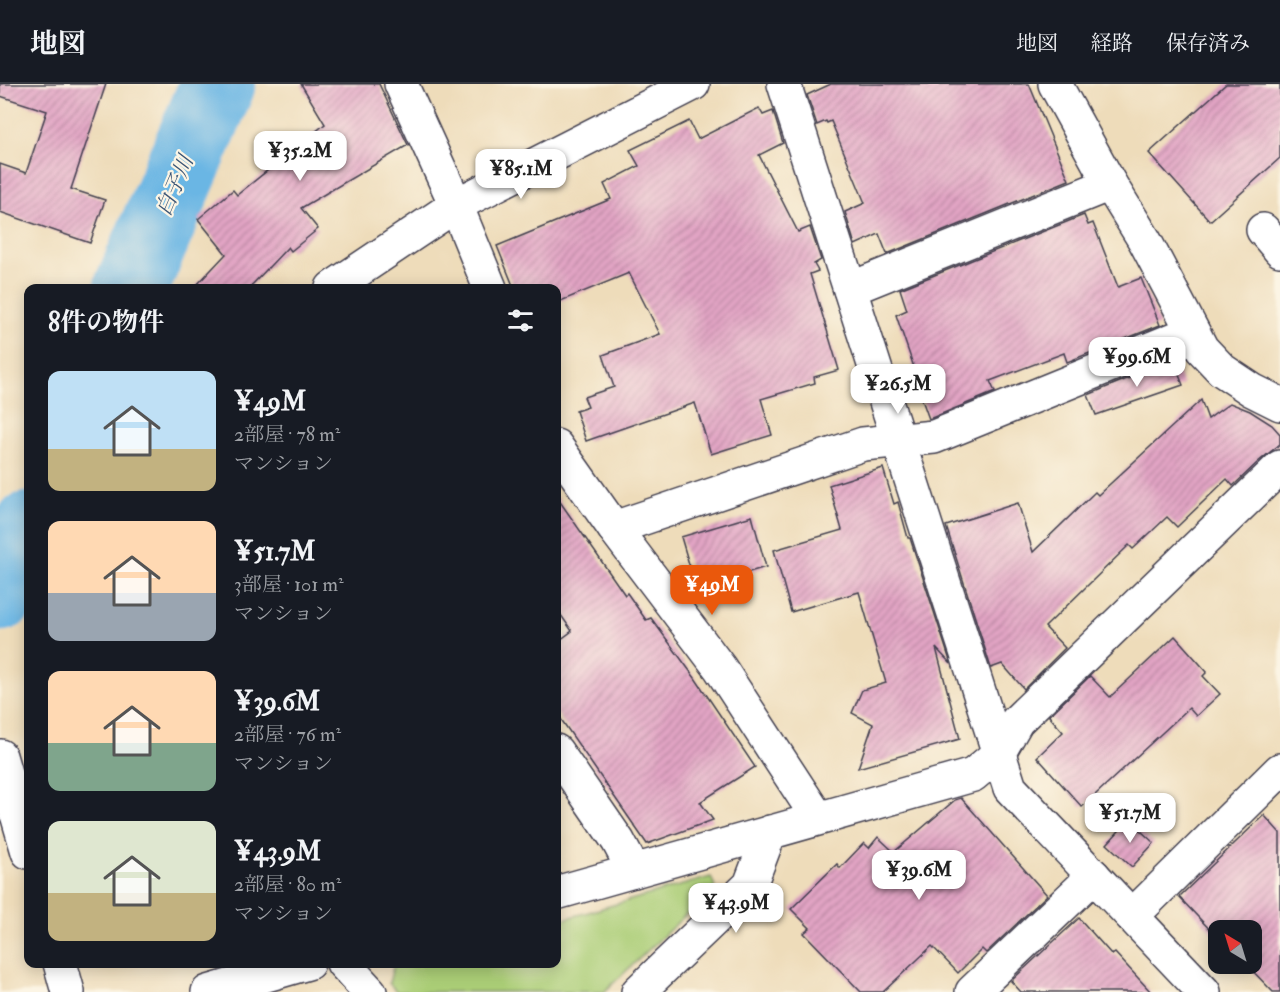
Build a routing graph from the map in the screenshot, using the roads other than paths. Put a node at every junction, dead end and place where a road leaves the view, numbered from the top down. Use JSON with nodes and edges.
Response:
{"nodes":[{"id":1,"x":401,"y":84,"type":"edge"},
{"id":2,"x":693,"y":84,"type":"edge"},
{"id":3,"x":784,"y":84,"type":"edge"},
{"id":4,"x":1054,"y":84,"type":"edge"},
{"id":5,"x":1110,"y":184,"type":"junction"},
{"id":6,"x":456,"y":205,"type":"junction"},
{"id":7,"x":338,"y":284,"type":"edge"},
{"id":8,"x":488,"y":284,"type":"edge"},
{"id":9,"x":850,"y":289,"type":"junction"},
{"id":10,"x":1192,"y":332,"type":"junction"},
{"id":11,"x":1280,"y":404,"type":"edge"},
{"id":12,"x":900,"y":441,"type":"junction"},
{"id":13,"x":561,"y":453,"type":"edge"},
{"id":14,"x":1280,"y":467,"type":"edge"},
{"id":15,"x":614,"y":528,"type":"junction"},
{"id":16,"x":998,"y":754,"type":"junction"},
{"id":17,"x":0,"y":756,"type":"edge"},
{"id":18,"x":561,"y":758,"type":"edge"},
{"id":19,"x":1280,"y":770,"type":"edge"},
{"id":20,"x":818,"y":818,"type":"junction"},
{"id":21,"x":770,"y":832,"type":"junction"},
{"id":22,"x":24,"y":838,"type":"edge"},
{"id":23,"x":634,"y":871,"type":"junction"},
{"id":24,"x":1094,"y":876,"type":"junction"},
{"id":25,"x":561,"y":892,"type":"edge"},
{"id":26,"x":1132,"y":916,"type":"junction"},
{"id":27,"x":61,"y":968,"type":"edge"},
{"id":28,"x":291,"y":968,"type":"edge"},
{"id":29,"x":348,"y":968,"type":"edge"},
{"id":30,"x":68,"y":992,"type":"edge"},
{"id":31,"x":208,"y":992,"type":"edge"},
{"id":32,"x":370,"y":992,"type":"edge"},
{"id":33,"x":638,"y":992,"type":"edge"},
{"id":34,"x":972,"y":992,"type":"edge"},
{"id":35,"x":1204,"y":992,"type":"edge"}],
"edges":[{"from":1,"to":6,"type":"street"},
{"from":2,"to":6,"type":"street"},
{"from":3,"to":9,"type":"street"},
{"from":4,"to":5,"type":"street"},
{"from":5,"to":9,"type":"street"},
{"from":5,"to":10,"type":"street"},
{"from":6,"to":7,"type":"street"},
{"from":6,"to":8,"type":"street"},
{"from":9,"to":12,"type":"street"},
{"from":10,"to":11,"type":"street"},
{"from":10,"to":12,"type":"street"},
{"from":12,"to":15,"type":"street"},
{"from":12,"to":16,"type":"street"},
{"from":13,"to":15,"type":"street"},
{"from":14,"to":16,"type":"street"},
{"from":15,"to":20,"type":"street"},
{"from":16,"to":20,"type":"street"},
{"from":16,"to":24,"type":"street"},
{"from":17,"to":22,"type":"street"},
{"from":18,"to":23,"type":"street"},
{"from":19,"to":26,"type":"street"},
{"from":20,"to":21,"type":"street"},
{"from":21,"to":23,"type":"street"},
{"from":21,"to":33,"type":"street"},
{"from":23,"to":25,"type":"street"},
{"from":24,"to":26,"type":"street"},
{"from":24,"to":34,"type":"street"},
{"from":26,"to":35,"type":"street"},
{"from":27,"to":30,"type":"street"},
{"from":28,"to":31,"type":"street"},
{"from":29,"to":32,"type":"street"}]}
